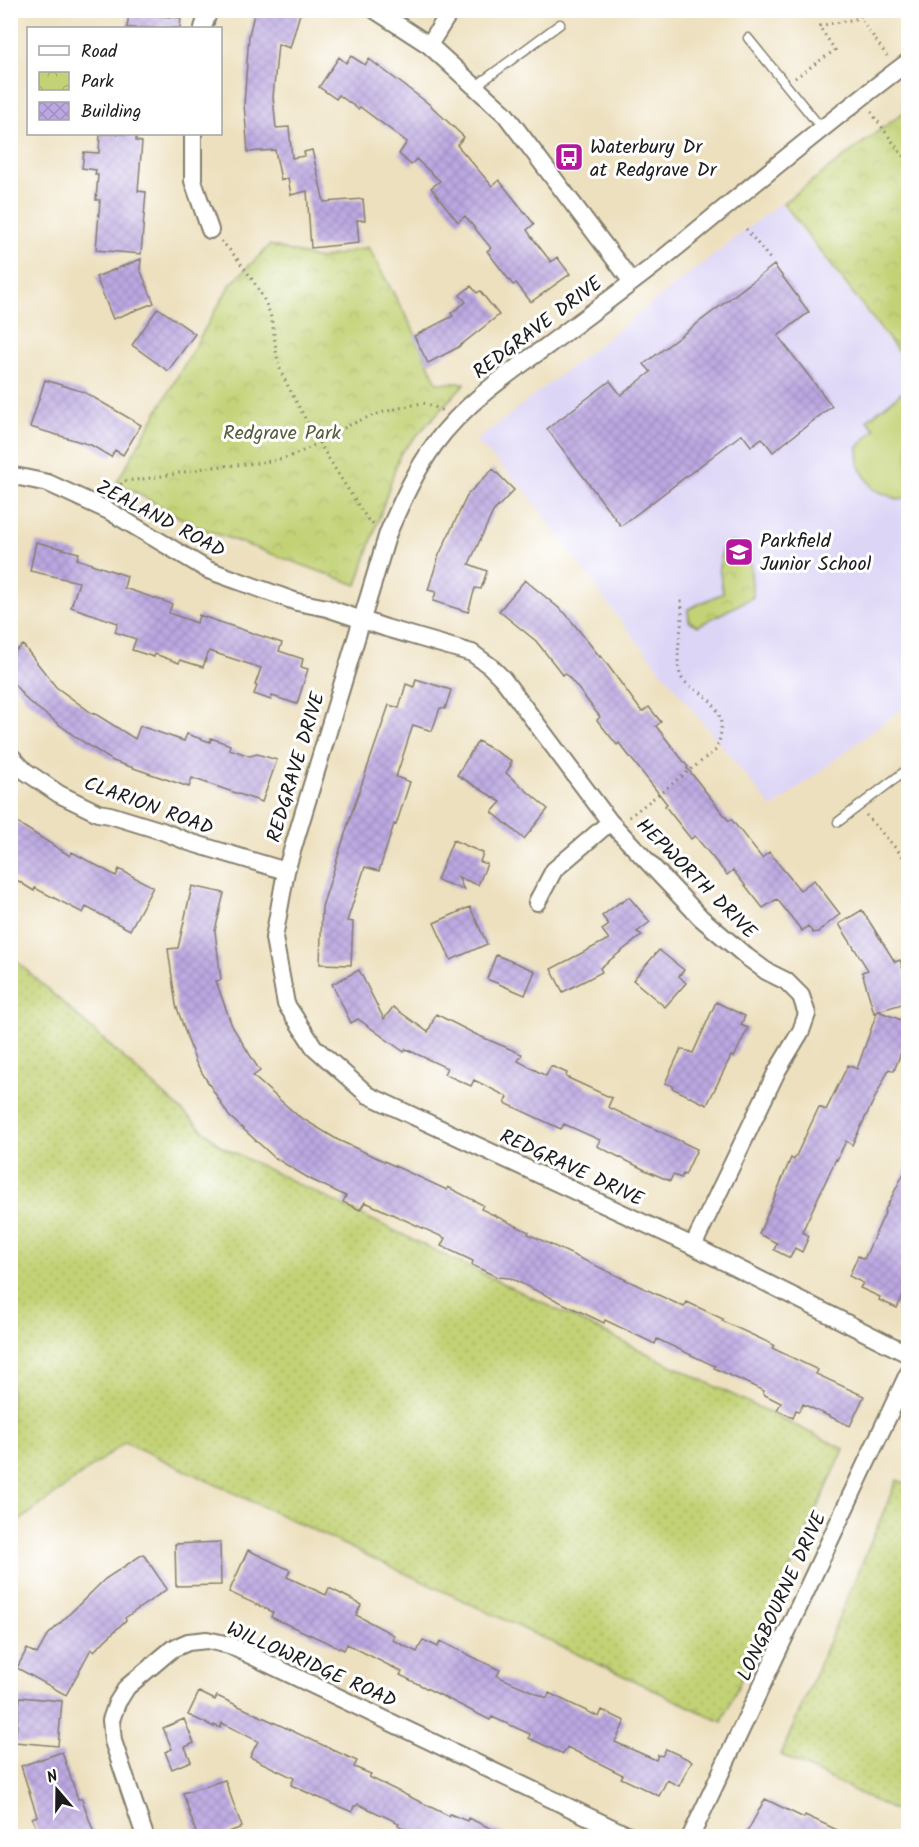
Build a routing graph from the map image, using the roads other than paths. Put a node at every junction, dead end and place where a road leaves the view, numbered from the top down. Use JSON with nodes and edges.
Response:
{"nodes":[{"id":1,"x":209,"y":10,"type":"edge"},
{"id":2,"x":375,"y":10,"type":"edge"},
{"id":3,"x":451,"y":10,"type":"edge"},
{"id":4,"x":560,"y":24,"type":"dead end"},
{"id":5,"x":203,"y":27,"type":"edge"},
{"id":6,"x":748,"y":38,"type":"dead end"},
{"id":7,"x":429,"y":45,"type":"junction"},
{"id":8,"x":903,"y":66,"type":"edge"},
{"id":9,"x":476,"y":86,"type":"junction"},
{"id":10,"x":822,"y":129,"type":"junction"},
{"id":11,"x":193,"y":135,"type":"edge"},
{"id":12,"x":210,"y":230,"type":"road end"},
{"id":13,"x":632,"y":282,"type":"junction"},
{"id":14,"x":10,"y":476,"type":"edge"},
{"id":15,"x":361,"y":620,"type":"junction"},
{"id":16,"x":10,"y":755,"type":"edge"},
{"id":17,"x":909,"y":769,"type":"edge"},
{"id":18,"x":838,"y":822,"type":"dead end"},
{"id":19,"x":613,"y":825,"type":"junction"},
{"id":20,"x":286,"y":871,"type":"junction"},
{"id":21,"x":537,"y":902,"type":"dead end"},
{"id":22,"x":693,"y":1246,"type":"junction"},
{"id":23,"x":909,"y":1354,"type":"edge"},
{"id":24,"x":909,"y":1374,"type":"edge"},
{"id":25,"x":145,"y":1836,"type":"edge"},
{"id":26,"x":629,"y":1836,"type":"edge"},
{"id":27,"x":691,"y":1836,"type":"edge"}],
"edges":[{"from":1,"to":5,"type":"street"},
{"from":2,"to":7,"type":"street"},
{"from":3,"to":7,"type":"street"},
{"from":4,"to":9,"type":"lane"},
{"from":6,"to":10,"type":"lane"},
{"from":7,"to":9,"type":"street"},
{"from":8,"to":10,"type":"street","name":"REDGRAVE DRIVE"},
{"from":9,"to":13,"type":"street"},
{"from":10,"to":13,"type":"street","name":"REDGRAVE DRIVE"},
{"from":11,"to":12,"type":"street"},
{"from":13,"to":15,"type":"street","name":"REDGRAVE DRIVE"},
{"from":14,"to":15,"type":"street","name":"ZEALAND ROAD"},
{"from":15,"to":19,"type":"street","name":"HEPWORTH DRIVE"},
{"from":15,"to":20,"type":"street","name":"REDGRAVE DRIVE"},
{"from":16,"to":20,"type":"street","name":"CLARION ROAD"},
{"from":17,"to":18,"type":"lane"},
{"from":19,"to":21,"type":"street"},
{"from":19,"to":22,"type":"street","name":"HEPWORTH DRIVE"},
{"from":20,"to":22,"type":"street","name":"REDGRAVE DRIVE"},
{"from":22,"to":23,"type":"street","name":"REDGRAVE DRIVE"},
{"from":24,"to":27,"type":"street","name":"LONGBOURNE DRIVE"},
{"from":25,"to":26,"type":"street","name":"WILLOWRIDGE ROAD"}]}
